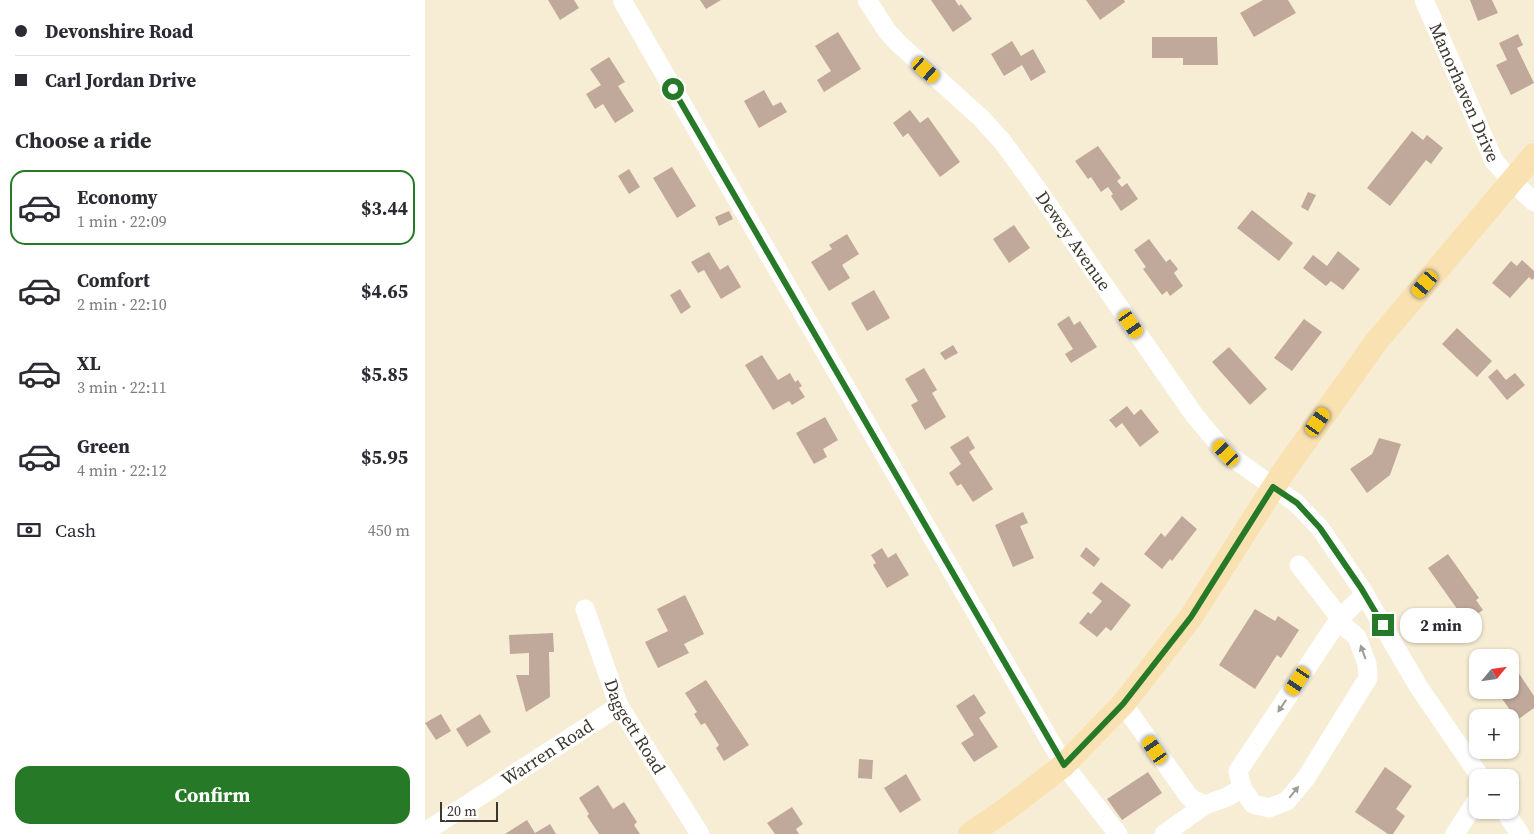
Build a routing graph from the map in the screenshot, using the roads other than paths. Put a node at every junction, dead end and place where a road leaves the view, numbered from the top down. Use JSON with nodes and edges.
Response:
{"nodes":[{"id":1,"x":867,"y":0,"type":"edge"},
{"id":2,"x":1424,"y":0,"type":"edge"},
{"id":3,"x":623,"y":2,"type":"dead end"},
{"id":4,"x":1534,"y":155,"type":"edge"},
{"id":5,"x":1512,"y":181,"type":"junction"},
{"id":6,"x":1534,"y":202,"type":"edge"},
{"id":7,"x":1273,"y":487,"type":"junction"},
{"id":8,"x":1299,"y":564,"type":"dead end"},
{"id":9,"x":1365,"y":594,"type":"junction"},
{"id":10,"x":585,"y":609,"type":"dead end"},
{"id":11,"x":1339,"y":620,"type":"junction"},
{"id":12,"x":1123,"y":704,"type":"junction"},
{"id":13,"x":619,"y":706,"type":"junction"},
{"id":14,"x":1064,"y":765,"type":"junction"},
{"id":15,"x":1475,"y":769,"type":"edge"},
{"id":16,"x":1242,"y":788,"type":"junction"},
{"id":17,"x":1205,"y":805,"type":"junction"},
{"id":18,"x":1469,"y":812,"type":"edge"},
{"id":19,"x":1510,"y":819,"type":"edge"},
{"id":20,"x":425,"y":832,"type":"edge"},
{"id":21,"x":700,"y":834,"type":"edge"},
{"id":22,"x":970,"y":834,"type":"edge"},
{"id":23,"x":1118,"y":834,"type":"edge"},
{"id":24,"x":1164,"y":834,"type":"edge"},
{"id":25,"x":1455,"y":834,"type":"edge"},
{"id":26,"x":1521,"y":834,"type":"edge"}],
"edges":[{"from":1,"to":7,"type":"street","name":"Dewey Avenue"},
{"from":2,"to":5,"type":"street","name":"Manorhaven Drive"},
{"from":3,"to":14,"type":"street"},
{"from":4,"to":5,"type":"main road"},
{"from":5,"to":6,"type":"street","name":"Manorhaven Drive"},
{"from":5,"to":7,"type":"main road"},
{"from":7,"to":9,"type":"street","name":"Dewey Avenue"},
{"from":7,"to":12,"type":"main road"},
{"from":8,"to":11,"type":"street"},
{"from":9,"to":11,"type":"street"},
{"from":9,"to":15,"type":"street","name":"Dewey Avenue"},
{"from":10,"to":13,"type":"street","name":"Daggett Road"},
{"from":11,"to":16,"type":"street","one_way":true},
{"from":16,"to":11,"type":"street","one_way":true},
{"from":12,"to":14,"type":"main road"},
{"from":12,"to":17,"type":"street"},
{"from":13,"to":20,"type":"street","name":"Warren Road"},
{"from":13,"to":21,"type":"street","name":"Daggett Road"},
{"from":14,"to":22,"type":"main road"},
{"from":14,"to":23,"type":"street"},
{"from":16,"to":17,"type":"street"},
{"from":17,"to":24,"type":"street"},
{"from":18,"to":25,"type":"street"},
{"from":19,"to":26,"type":"street"}]}
